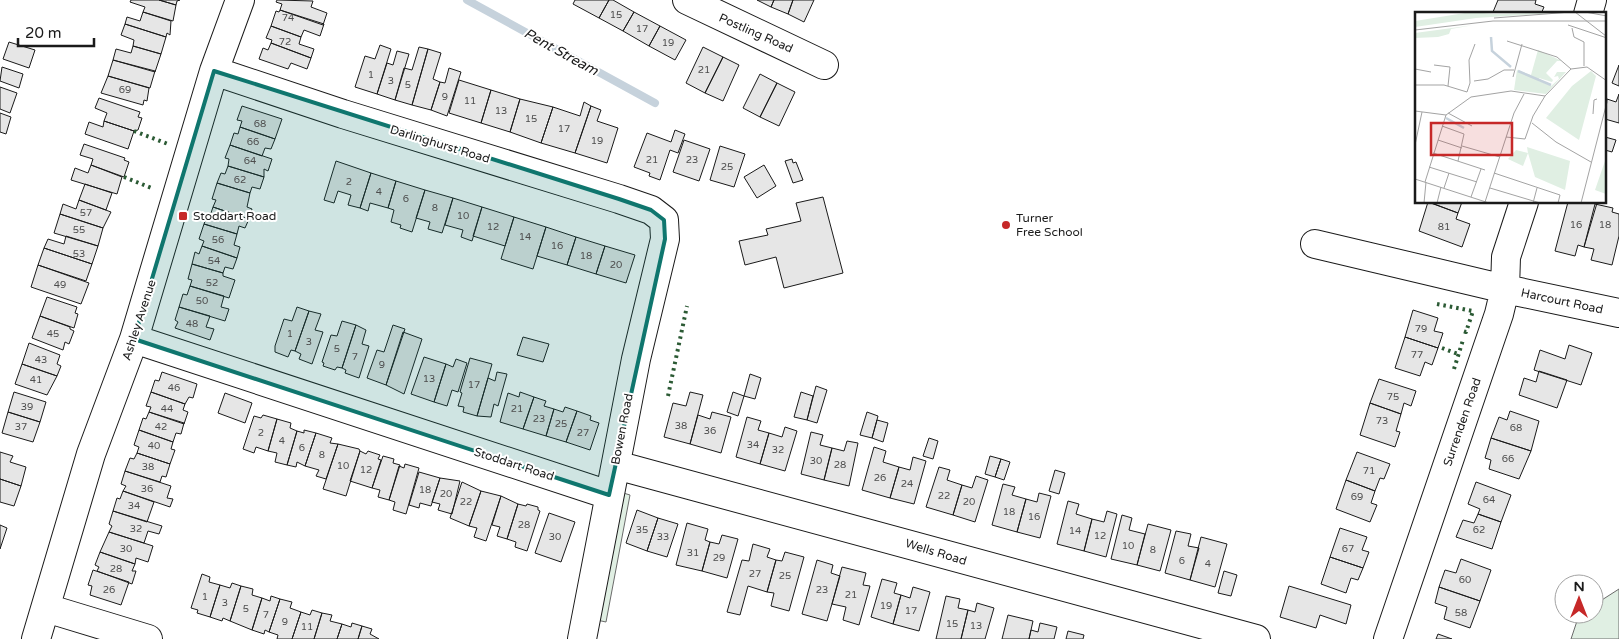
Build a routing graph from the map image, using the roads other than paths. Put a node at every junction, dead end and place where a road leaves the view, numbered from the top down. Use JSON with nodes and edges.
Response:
{"nodes":[{"id":1,"x":240,"y":0,"type":"edge"},
{"id":2,"x":688,"y":0,"type":"edge"},
{"id":3,"x":824,"y":66,"type":"dead end"},
{"id":4,"x":214,"y":71,"type":"junction"},
{"id":5,"x":1523,"y":204,"type":"edge"},
{"id":6,"x":664,"y":220,"type":"joint"},
{"id":7,"x":1316,"y":244,"type":"dead end"},
{"id":8,"x":1504,"y":288,"type":"junction"},
{"id":9,"x":1619,"y":313,"type":"edge"},
{"id":10,"x":134,"y":339,"type":"junction"},
{"id":11,"x":616,"y":464,"type":"junction"},
{"id":12,"x":609,"y":496,"type":"junction"},
{"id":13,"x":46,"y":608,"type":"junction"},
{"id":14,"x":36,"y":639,"type":"edge"},
{"id":15,"x":148,"y":639,"type":"edge"},
{"id":16,"x":582,"y":639,"type":"edge"},
{"id":17,"x":1256,"y":639,"type":"edge"},
{"id":18,"x":1388,"y":639,"type":"edge"}],
"edges":[{"from":1,"to":4,"type":"street","name":"Ashley Avenue"},
{"from":2,"to":3,"type":"street","name":"Postling Road"},
{"from":4,"to":6,"type":"street","name":"Darlinghurst Road"},
{"from":4,"to":10,"type":"street","name":"Ashley Avenue"},
{"from":5,"to":8,"type":"street","name":"Surrenden Road"},
{"from":6,"to":11,"type":"street","name":"Bowen Road"},
{"from":7,"to":8,"type":"street","name":"Harcourt Road"},
{"from":8,"to":9,"type":"street","name":"Harcourt Road"},
{"from":8,"to":18,"type":"street","name":"Surrenden Road"},
{"from":10,"to":12,"type":"street","name":"Stoddart Road"},
{"from":10,"to":13,"type":"street","name":"Ashley Avenue"},
{"from":11,"to":12,"type":"street","name":"Bowen Road"},
{"from":11,"to":17,"type":"street","name":"Wells Road"},
{"from":12,"to":16,"type":"street","name":"Bowen Road"},
{"from":13,"to":14,"type":"street","name":"Ashley Avenue"},
{"from":13,"to":15,"type":"street"}]}
